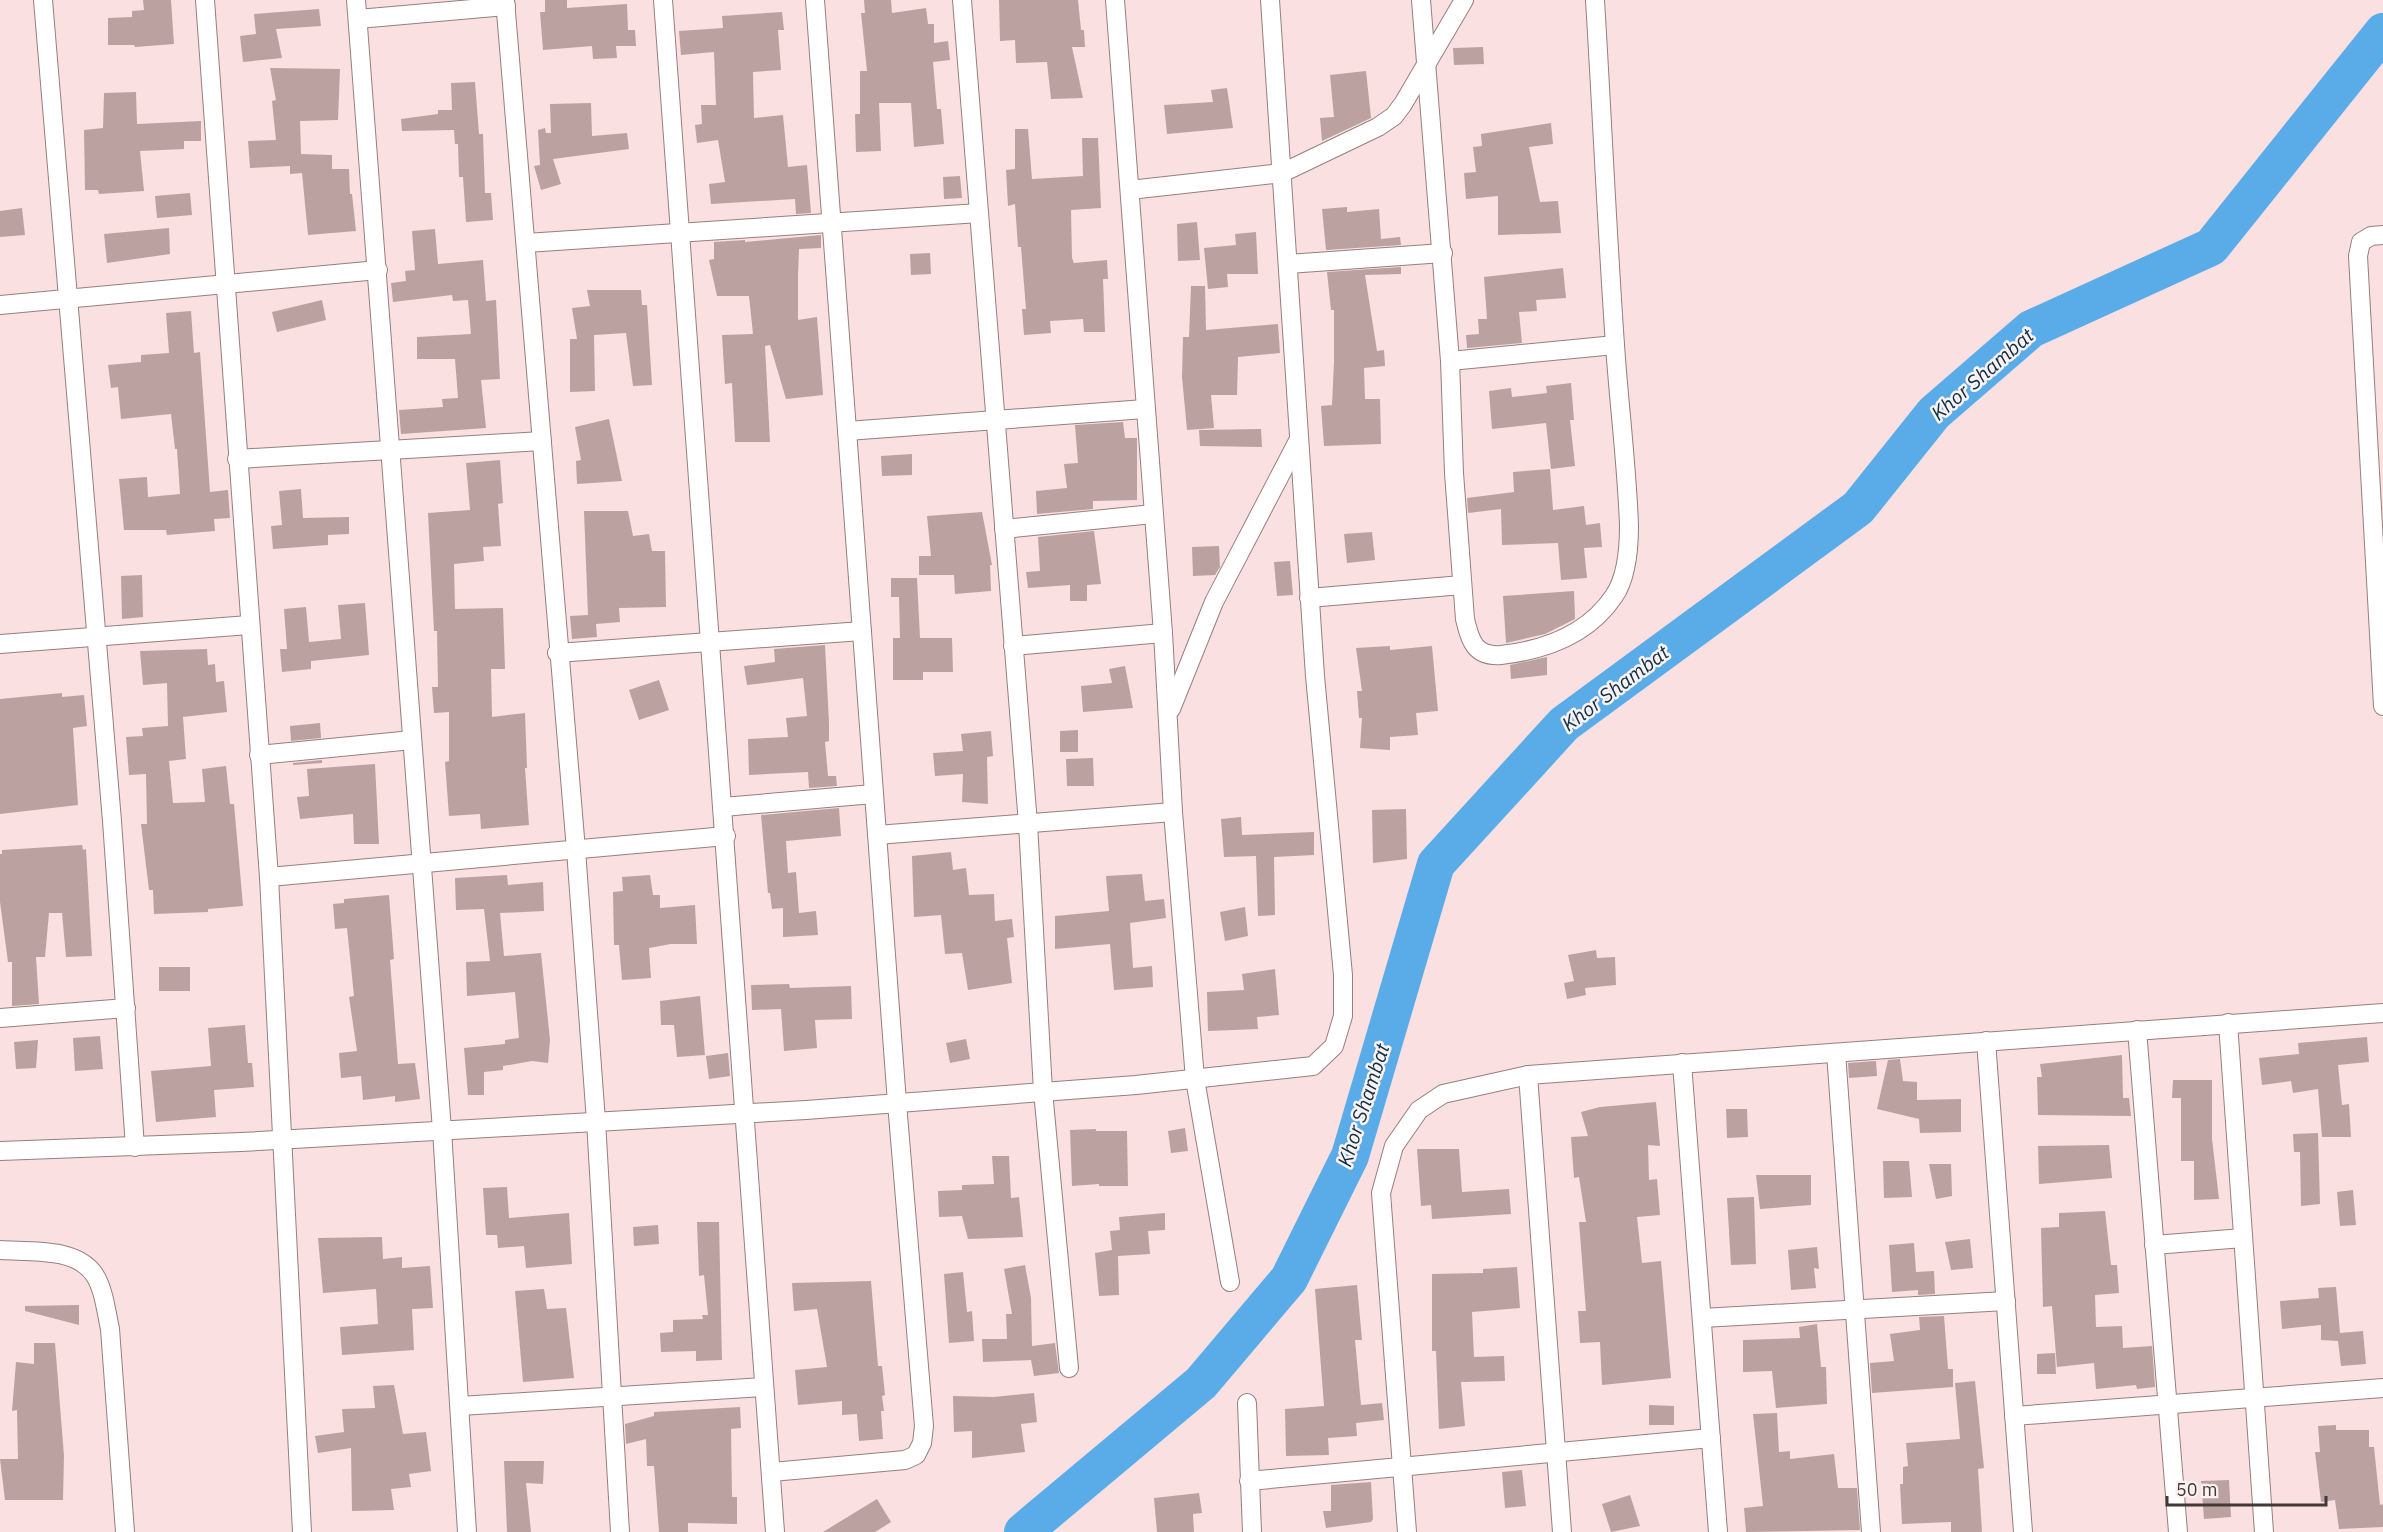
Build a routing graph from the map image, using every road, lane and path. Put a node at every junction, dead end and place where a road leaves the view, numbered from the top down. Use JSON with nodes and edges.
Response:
{"nodes":[{"id":1,"x":43,"y":0,"type":"edge"},
{"id":2,"x":205,"y":0,"type":"edge"},
{"id":3,"x":356,"y":0,"type":"edge"},
{"id":4,"x":663,"y":0,"type":"edge"},
{"id":5,"x":815,"y":0,"type":"edge"},
{"id":6,"x":962,"y":0,"type":"edge"},
{"id":7,"x":1115,"y":0,"type":"edge"},
{"id":8,"x":1270,"y":0,"type":"edge"},
{"id":9,"x":1421,"y":0,"type":"edge"},
{"id":10,"x":1464,"y":0,"type":"edge"},
{"id":11,"x":1595,"y":0,"type":"edge"},
{"id":12,"x":505,"y":3,"type":"edge"},
{"id":13,"x":358,"y":19,"type":"junction"},
{"id":14,"x":1424,"y":65,"type":"junction"},
{"id":15,"x":1282,"y":173,"type":"junction"},
{"id":16,"x":1130,"y":190,"type":"junction"},
{"id":17,"x":979,"y":213,"type":"junction"},
{"id":18,"x":831,"y":223,"type":"junction"},
{"id":19,"x":680,"y":233,"type":"junction"},
{"id":20,"x":2383,"y":235,"type":"edge"},
{"id":21,"x":526,"y":243,"type":"junction"},
{"id":22,"x":1443,"y":253,"type":"junction"},
{"id":23,"x":1288,"y":264,"type":"junction"},
{"id":24,"x":378,"y":270,"type":"junction"},
{"id":25,"x":225,"y":286,"type":"junction"},
{"id":26,"x":70,"y":299,"type":"junction"},
{"id":27,"x":0,"y":304,"type":"edge"},
{"id":28,"x":1615,"y":345,"type":"junction"},
{"id":29,"x":1450,"y":361,"type":"junction"},
{"id":30,"x":1145,"y":409,"type":"junction"},
{"id":31,"x":996,"y":421,"type":"junction"},
{"id":32,"x":847,"y":431,"type":"junction"},
{"id":33,"x":1300,"y":437,"type":"junction"},
{"id":34,"x":542,"y":441,"type":"junction"},
{"id":35,"x":390,"y":450,"type":"junction"},
{"id":36,"x":237,"y":459,"type":"junction"},
{"id":37,"x":1154,"y":514,"type":"junction"},
{"id":38,"x":1004,"y":529,"type":"junction"},
{"id":39,"x":1462,"y":585,"type":"junction"},
{"id":40,"x":1310,"y":598,"type":"junction"},
{"id":41,"x":249,"y":625,"type":"junction"},
{"id":42,"x":862,"y":631,"type":"junction"},
{"id":43,"x":1163,"y":633,"type":"junction"},
{"id":44,"x":95,"y":636,"type":"junction"},
{"id":45,"x":711,"y":643,"type":"junction"},
{"id":46,"x":2381,"y":643,"type":"edge"},
{"id":47,"x":0,"y":644,"type":"edge"},
{"id":48,"x":1013,"y":646,"type":"junction"},
{"id":49,"x":557,"y":653,"type":"junction"},
{"id":50,"x":2383,"y":706,"type":"edge"},
{"id":51,"x":1168,"y":716,"type":"junction"},
{"id":52,"x":412,"y":740,"type":"junction"},
{"id":53,"x":259,"y":755,"type":"junction"},
{"id":54,"x":873,"y":794,"type":"junction"},
{"id":55,"x":723,"y":807,"type":"junction"},
{"id":56,"x":1173,"y":812,"type":"junction"},
{"id":57,"x":1028,"y":824,"type":"junction"},
{"id":58,"x":877,"y":835,"type":"junction"},
{"id":59,"x":726,"y":836,"type":"junction"},
{"id":60,"x":576,"y":850,"type":"junction"},
{"id":61,"x":422,"y":862,"type":"junction"},
{"id":62,"x":269,"y":877,"type":"junction"},
{"id":63,"x":126,"y":1008,"type":"junction"},
{"id":64,"x":2383,"y":1012,"type":"edge"},
{"id":65,"x":0,"y":1018,"type":"edge"},
{"id":66,"x":2228,"y":1023,"type":"junction"},
{"id":67,"x":2138,"y":1030,"type":"junction"},
{"id":68,"x":1986,"y":1041,"type":"junction"},
{"id":69,"x":1836,"y":1053,"type":"junction"},
{"id":70,"x":1682,"y":1063,"type":"junction"},
{"id":71,"x":1528,"y":1075,"type":"junction"},
{"id":72,"x":1195,"y":1079,"type":"junction"},
{"id":73,"x":1043,"y":1091,"type":"junction"},
{"id":74,"x":897,"y":1103,"type":"junction"},
{"id":75,"x":746,"y":1113,"type":"junction"},
{"id":76,"x":596,"y":1121,"type":"junction"},
{"id":77,"x":442,"y":1130,"type":"junction"},
{"id":78,"x":282,"y":1140,"type":"junction"},
{"id":79,"x":135,"y":1147,"type":"junction"},
{"id":80,"x":0,"y":1151,"type":"edge"},
{"id":81,"x":2243,"y":1238,"type":"junction"},
{"id":82,"x":2154,"y":1245,"type":"junction"},
{"id":83,"x":0,"y":1250,"type":"edge"},
{"id":84,"x":1230,"y":1282,"type":"dead end"},
{"id":85,"x":2006,"y":1301,"type":"junction"},
{"id":86,"x":1855,"y":1310,"type":"junction"},
{"id":87,"x":1702,"y":1318,"type":"junction"},
{"id":88,"x":1069,"y":1368,"type":"dead end"},
{"id":89,"x":764,"y":1387,"type":"junction"},
{"id":90,"x":2383,"y":1389,"type":"edge"},
{"id":91,"x":611,"y":1396,"type":"junction"},
{"id":92,"x":2255,"y":1400,"type":"junction"},
{"id":93,"x":1247,"y":1403,"type":"dead end"},
{"id":94,"x":460,"y":1406,"type":"junction"},
{"id":95,"x":2167,"y":1406,"type":"junction"},
{"id":96,"x":2014,"y":1416,"type":"junction"},
{"id":97,"x":1711,"y":1438,"type":"junction"},
{"id":98,"x":1556,"y":1452,"type":"junction"},
{"id":99,"x":1402,"y":1466,"type":"junction"},
{"id":100,"x":772,"y":1472,"type":"junction"},
{"id":101,"x":1249,"y":1481,"type":"junction"},
{"id":102,"x":125,"y":1532,"type":"edge"},
{"id":103,"x":302,"y":1532,"type":"edge"},
{"id":104,"x":467,"y":1532,"type":"edge"},
{"id":105,"x":620,"y":1532,"type":"edge"},
{"id":106,"x":775,"y":1532,"type":"edge"},
{"id":107,"x":1252,"y":1532,"type":"edge"},
{"id":108,"x":1407,"y":1532,"type":"edge"},
{"id":109,"x":1562,"y":1532,"type":"edge"},
{"id":110,"x":1718,"y":1532,"type":"edge"},
{"id":111,"x":1871,"y":1532,"type":"edge"},
{"id":112,"x":2023,"y":1532,"type":"edge"},
{"id":113,"x":2178,"y":1532,"type":"edge"},
{"id":114,"x":2264,"y":1532,"type":"edge"}],
"edges":[{"from":1,"to":26,"type":"street"},
{"from":2,"to":25,"type":"street"},
{"from":3,"to":13,"type":"street"},
{"from":4,"to":19,"type":"street"},
{"from":5,"to":18,"type":"street"},
{"from":6,"to":17,"type":"street"},
{"from":7,"to":16,"type":"street"},
{"from":8,"to":15,"type":"street"},
{"from":9,"to":14,"type":"street"},
{"from":10,"to":14,"type":"street"},
{"from":11,"to":28,"type":"street"},
{"from":12,"to":13,"type":"street"},
{"from":12,"to":21,"type":"street"},
{"from":13,"to":24,"type":"street"},
{"from":14,"to":15,"type":"street"},
{"from":14,"to":22,"type":"street"},
{"from":15,"to":16,"type":"street"},
{"from":15,"to":23,"type":"street"},
{"from":16,"to":30,"type":"street"},
{"from":17,"to":18,"type":"street"},
{"from":17,"to":31,"type":"street"},
{"from":18,"to":19,"type":"street"},
{"from":18,"to":32,"type":"street"},
{"from":19,"to":21,"type":"street"},
{"from":19,"to":45,"type":"street"},
{"from":20,"to":46,"type":"street"},
{"from":21,"to":34,"type":"street"},
{"from":22,"to":23,"type":"street"},
{"from":22,"to":29,"type":"street"},
{"from":23,"to":33,"type":"street"},
{"from":24,"to":25,"type":"street"},
{"from":24,"to":35,"type":"street"},
{"from":25,"to":26,"type":"street"},
{"from":25,"to":36,"type":"street"},
{"from":26,"to":27,"type":"street"},
{"from":26,"to":44,"type":"street"},
{"from":28,"to":29,"type":"street"},
{"from":28,"to":39,"type":"street"},
{"from":29,"to":39,"type":"street"},
{"from":30,"to":31,"type":"street"},
{"from":30,"to":37,"type":"street"},
{"from":31,"to":32,"type":"street"},
{"from":31,"to":38,"type":"street"},
{"from":32,"to":42,"type":"street"},
{"from":33,"to":40,"type":"street"},
{"from":33,"to":51,"type":"street"},
{"from":34,"to":35,"type":"street"},
{"from":34,"to":49,"type":"street"},
{"from":35,"to":36,"type":"street"},
{"from":35,"to":52,"type":"street"},
{"from":36,"to":41,"type":"street"},
{"from":37,"to":38,"type":"street"},
{"from":37,"to":43,"type":"street"},
{"from":38,"to":48,"type":"street"},
{"from":39,"to":40,"type":"street"},
{"from":40,"to":72,"type":"street"},
{"from":41,"to":44,"type":"street"},
{"from":41,"to":53,"type":"street"},
{"from":42,"to":45,"type":"street"},
{"from":42,"to":54,"type":"street"},
{"from":43,"to":48,"type":"street"},
{"from":43,"to":51,"type":"street"},
{"from":44,"to":47,"type":"street"},
{"from":44,"to":63,"type":"street"},
{"from":45,"to":49,"type":"street"},
{"from":45,"to":55,"type":"street"},
{"from":46,"to":50,"type":"street"},
{"from":48,"to":57,"type":"street"},
{"from":49,"to":60,"type":"street"},
{"from":51,"to":56,"type":"street"},
{"from":52,"to":53,"type":"street"},
{"from":52,"to":61,"type":"street"},
{"from":53,"to":62,"type":"street"},
{"from":54,"to":55,"type":"street"},
{"from":54,"to":58,"type":"street"},
{"from":55,"to":59,"type":"street"},
{"from":56,"to":57,"type":"street"},
{"from":56,"to":72,"type":"street"},
{"from":57,"to":58,"type":"street"},
{"from":57,"to":73,"type":"street"},
{"from":58,"to":74,"type":"street"},
{"from":59,"to":60,"type":"street"},
{"from":59,"to":75,"type":"street"},
{"from":60,"to":61,"type":"street"},
{"from":60,"to":76,"type":"street"},
{"from":61,"to":62,"type":"street"},
{"from":61,"to":77,"type":"street"},
{"from":62,"to":78,"type":"street"},
{"from":63,"to":65,"type":"street"},
{"from":63,"to":79,"type":"street"},
{"from":64,"to":66,"type":"street"},
{"from":66,"to":67,"type":"street"},
{"from":66,"to":81,"type":"street"},
{"from":67,"to":68,"type":"street"},
{"from":67,"to":82,"type":"street"},
{"from":68,"to":69,"type":"street"},
{"from":68,"to":85,"type":"street"},
{"from":69,"to":70,"type":"street"},
{"from":69,"to":86,"type":"street"},
{"from":70,"to":71,"type":"street"},
{"from":70,"to":87,"type":"street"},
{"from":71,"to":98,"type":"street"},
{"from":71,"to":99,"type":"street"},
{"from":72,"to":73,"type":"street"},
{"from":72,"to":84,"type":"street"},
{"from":73,"to":74,"type":"street"},
{"from":73,"to":88,"type":"street"},
{"from":74,"to":75,"type":"street"},
{"from":74,"to":100,"type":"street"},
{"from":75,"to":76,"type":"street"},
{"from":75,"to":89,"type":"street"},
{"from":76,"to":77,"type":"street"},
{"from":76,"to":91,"type":"street"},
{"from":77,"to":78,"type":"street"},
{"from":77,"to":94,"type":"street"},
{"from":78,"to":79,"type":"street"},
{"from":78,"to":103,"type":"street"},
{"from":79,"to":80,"type":"street"},
{"from":81,"to":82,"type":"street"},
{"from":81,"to":92,"type":"street"},
{"from":82,"to":95,"type":"street"},
{"from":83,"to":102,"type":"street"},
{"from":85,"to":86,"type":"street"},
{"from":85,"to":96,"type":"street"},
{"from":86,"to":87,"type":"street"},
{"from":86,"to":111,"type":"street"},
{"from":87,"to":97,"type":"street"},
{"from":89,"to":91,"type":"street"},
{"from":89,"to":100,"type":"street"},
{"from":90,"to":92,"type":"street"},
{"from":91,"to":94,"type":"street"},
{"from":91,"to":105,"type":"street"},
{"from":92,"to":95,"type":"street"},
{"from":92,"to":114,"type":"street"},
{"from":93,"to":101,"type":"street"},
{"from":94,"to":104,"type":"street"},
{"from":95,"to":96,"type":"street"},
{"from":95,"to":113,"type":"street"},
{"from":96,"to":112,"type":"street"},
{"from":97,"to":98,"type":"street"},
{"from":97,"to":110,"type":"street"},
{"from":98,"to":99,"type":"street"},
{"from":98,"to":109,"type":"street"},
{"from":99,"to":101,"type":"street"},
{"from":99,"to":108,"type":"street"},
{"from":100,"to":106,"type":"street"},
{"from":101,"to":107,"type":"street"}]}
